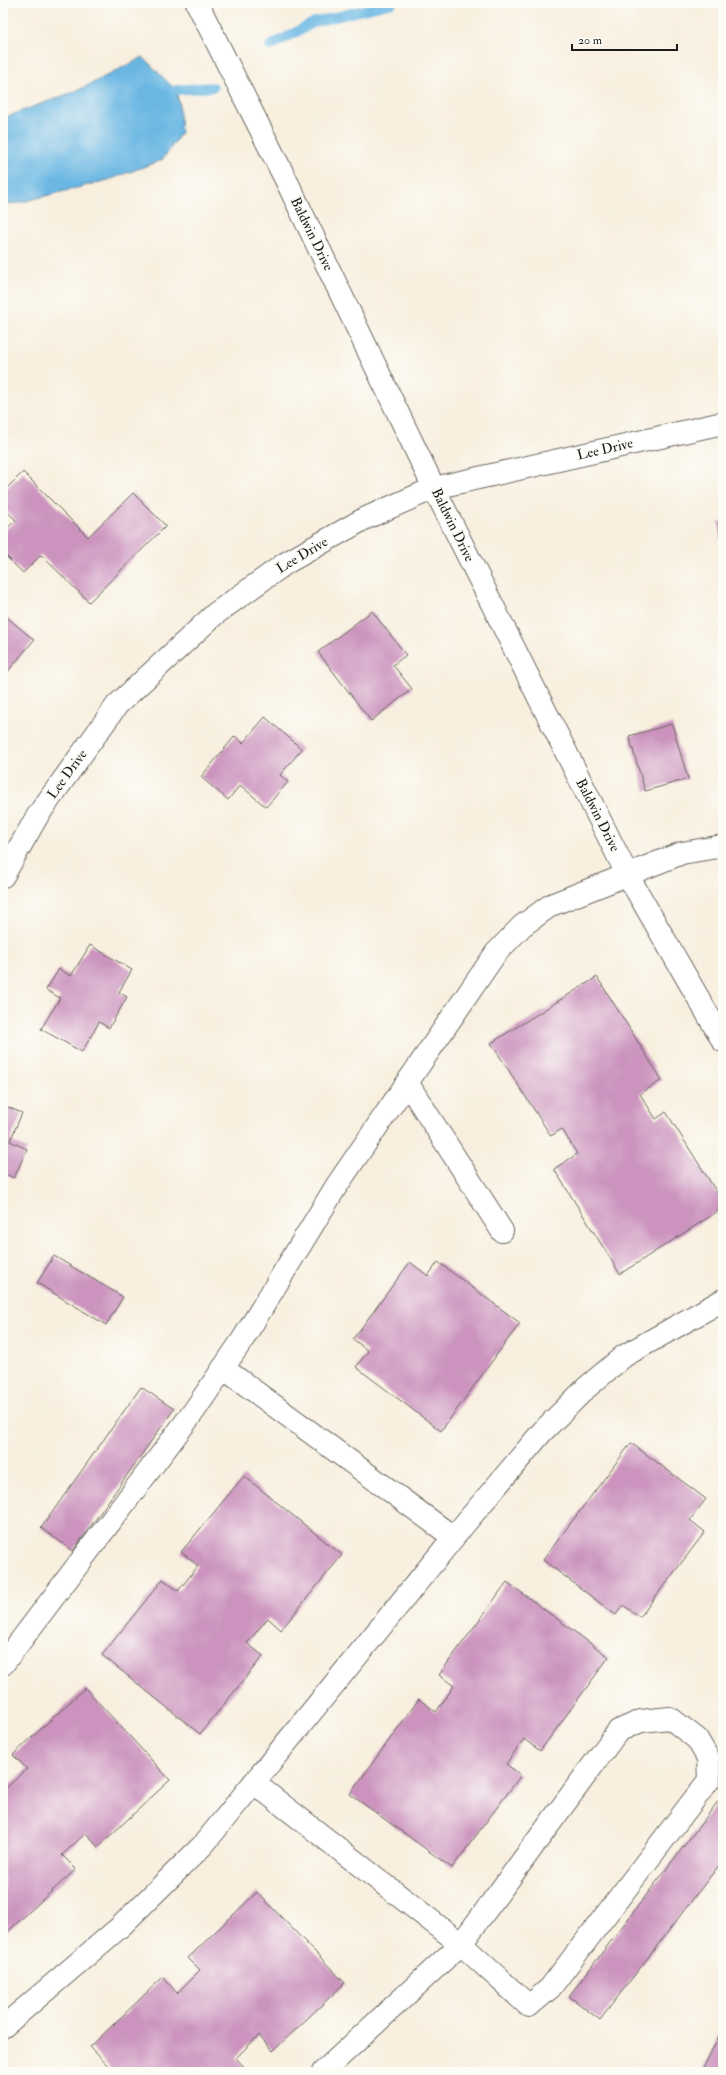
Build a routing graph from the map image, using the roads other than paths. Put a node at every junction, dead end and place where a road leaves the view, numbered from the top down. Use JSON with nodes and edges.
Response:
{"nodes":[{"id":1,"x":197,"y":3,"type":"edge"},
{"id":2,"x":723,"y":423,"type":"edge"},
{"id":3,"x":434,"y":488,"type":"junction"},
{"id":4,"x":723,"y":846,"type":"edge"},
{"id":5,"x":627,"y":874,"type":"junction"},
{"id":6,"x":3,"y":876,"type":"edge"},
{"id":7,"x":723,"y":1041,"type":"edge"},
{"id":8,"x":408,"y":1084,"type":"junction"},
{"id":9,"x":502,"y":1231,"type":"dead end"},
{"id":10,"x":723,"y":1300,"type":"edge"},
{"id":11,"x":223,"y":1368,"type":"junction"},
{"id":12,"x":453,"y":1537,"type":"junction"},
{"id":13,"x":3,"y":1664,"type":"edge"},
{"id":14,"x":254,"y":1783,"type":"junction"},
{"id":15,"x":461,"y":1944,"type":"junction"},
{"id":16,"x":3,"y":2027,"type":"edge"},
{"id":17,"x":323,"y":2072,"type":"edge"}],
"edges":[{"from":1,"to":3,"type":"street","name":"Baldwin Drive"},
{"from":2,"to":3,"type":"street","name":"Lee Drive"},
{"from":3,"to":5,"type":"street","name":"Baldwin Drive"},
{"from":3,"to":6,"type":"street","name":"Lee Drive"},
{"from":4,"to":5,"type":"street"},
{"from":5,"to":7,"type":"street","name":"Baldwin Drive"},
{"from":5,"to":8,"type":"street"},
{"from":8,"to":9,"type":"street"},
{"from":8,"to":11,"type":"street"},
{"from":10,"to":12,"type":"street"},
{"from":11,"to":12,"type":"street"},
{"from":11,"to":13,"type":"street"},
{"from":12,"to":14,"type":"street"},
{"from":14,"to":15,"type":"street"},
{"from":14,"to":16,"type":"street"},
{"from":15,"to":15,"type":"street"},
{"from":15,"to":17,"type":"street"}]}
